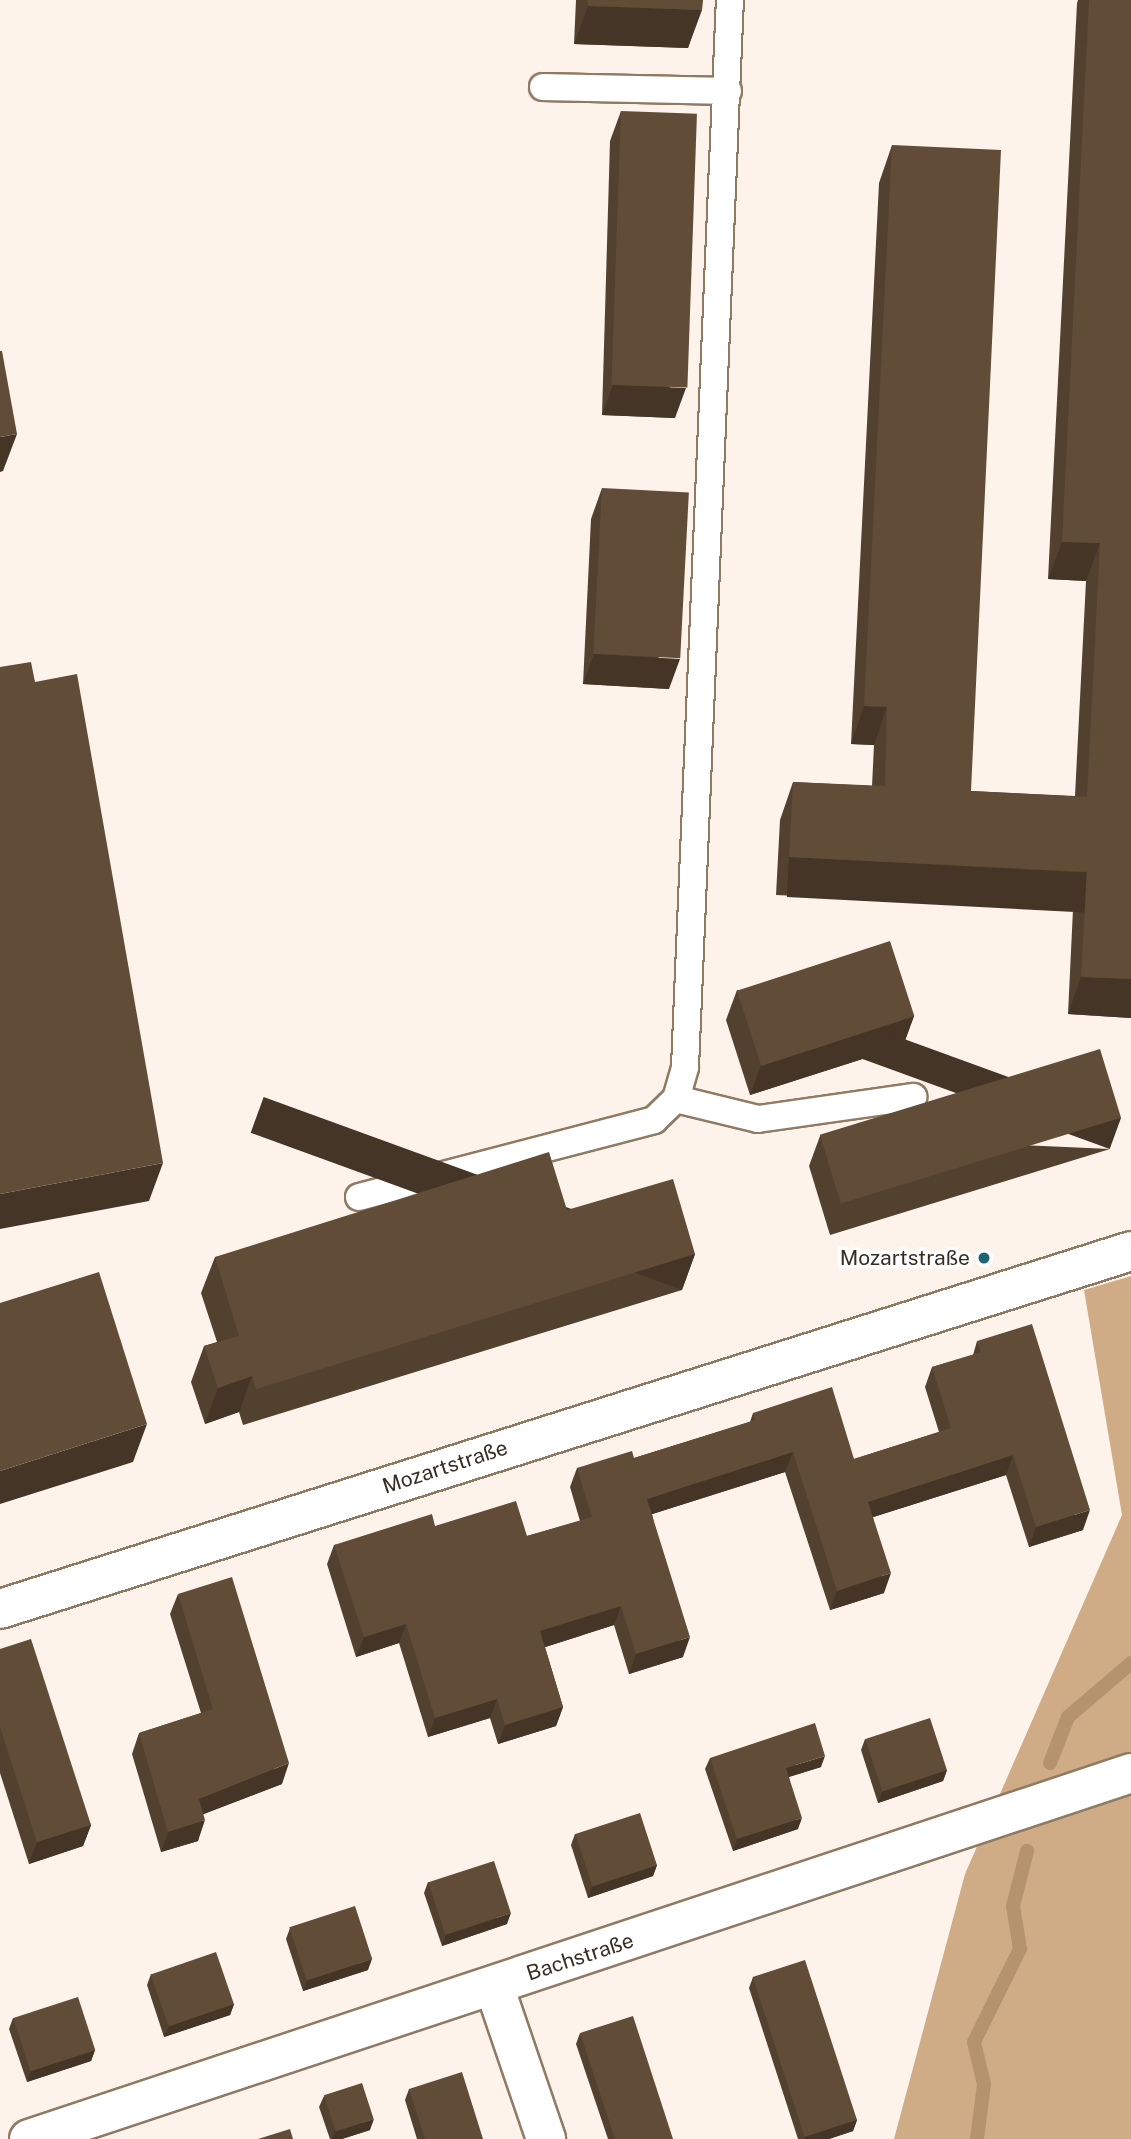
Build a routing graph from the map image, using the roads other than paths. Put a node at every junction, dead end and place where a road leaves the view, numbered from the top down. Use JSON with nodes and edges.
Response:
{"nodes":[{"id":1,"x":730,"y":0,"type":"edge"},
{"id":2,"x":543,"y":87,"type":"dead end"},
{"id":3,"x":728,"y":91,"type":"junction"},
{"id":4,"x":912,"y":1097,"type":"dead end"},
{"id":5,"x":676,"y":1098,"type":"junction"},
{"id":6,"x":359,"y":1197,"type":"dead end"},
{"id":7,"x":1131,"y":1251,"type":"edge"},
{"id":8,"x":0,"y":1609,"type":"edge"},
{"id":9,"x":1131,"y":1773,"type":"edge"},
{"id":10,"x":494,"y":1986,"type":"junction"},
{"id":11,"x":29,"y":2139,"type":"edge"},
{"id":12,"x":546,"y":2139,"type":"edge"}],
"edges":[{"from":1,"to":3,"type":"lane"},
{"from":2,"to":3,"type":"lane"},
{"from":3,"to":5,"type":"lane"},
{"from":4,"to":5,"type":"lane"},
{"from":5,"to":6,"type":"lane"},
{"from":7,"to":8,"type":"street","name":"Mozartstraße"},
{"from":9,"to":10,"type":"street","name":"Bachstraße"},
{"from":10,"to":11,"type":"street","name":"Bachstraße"},
{"from":10,"to":12,"type":"street"}]}
